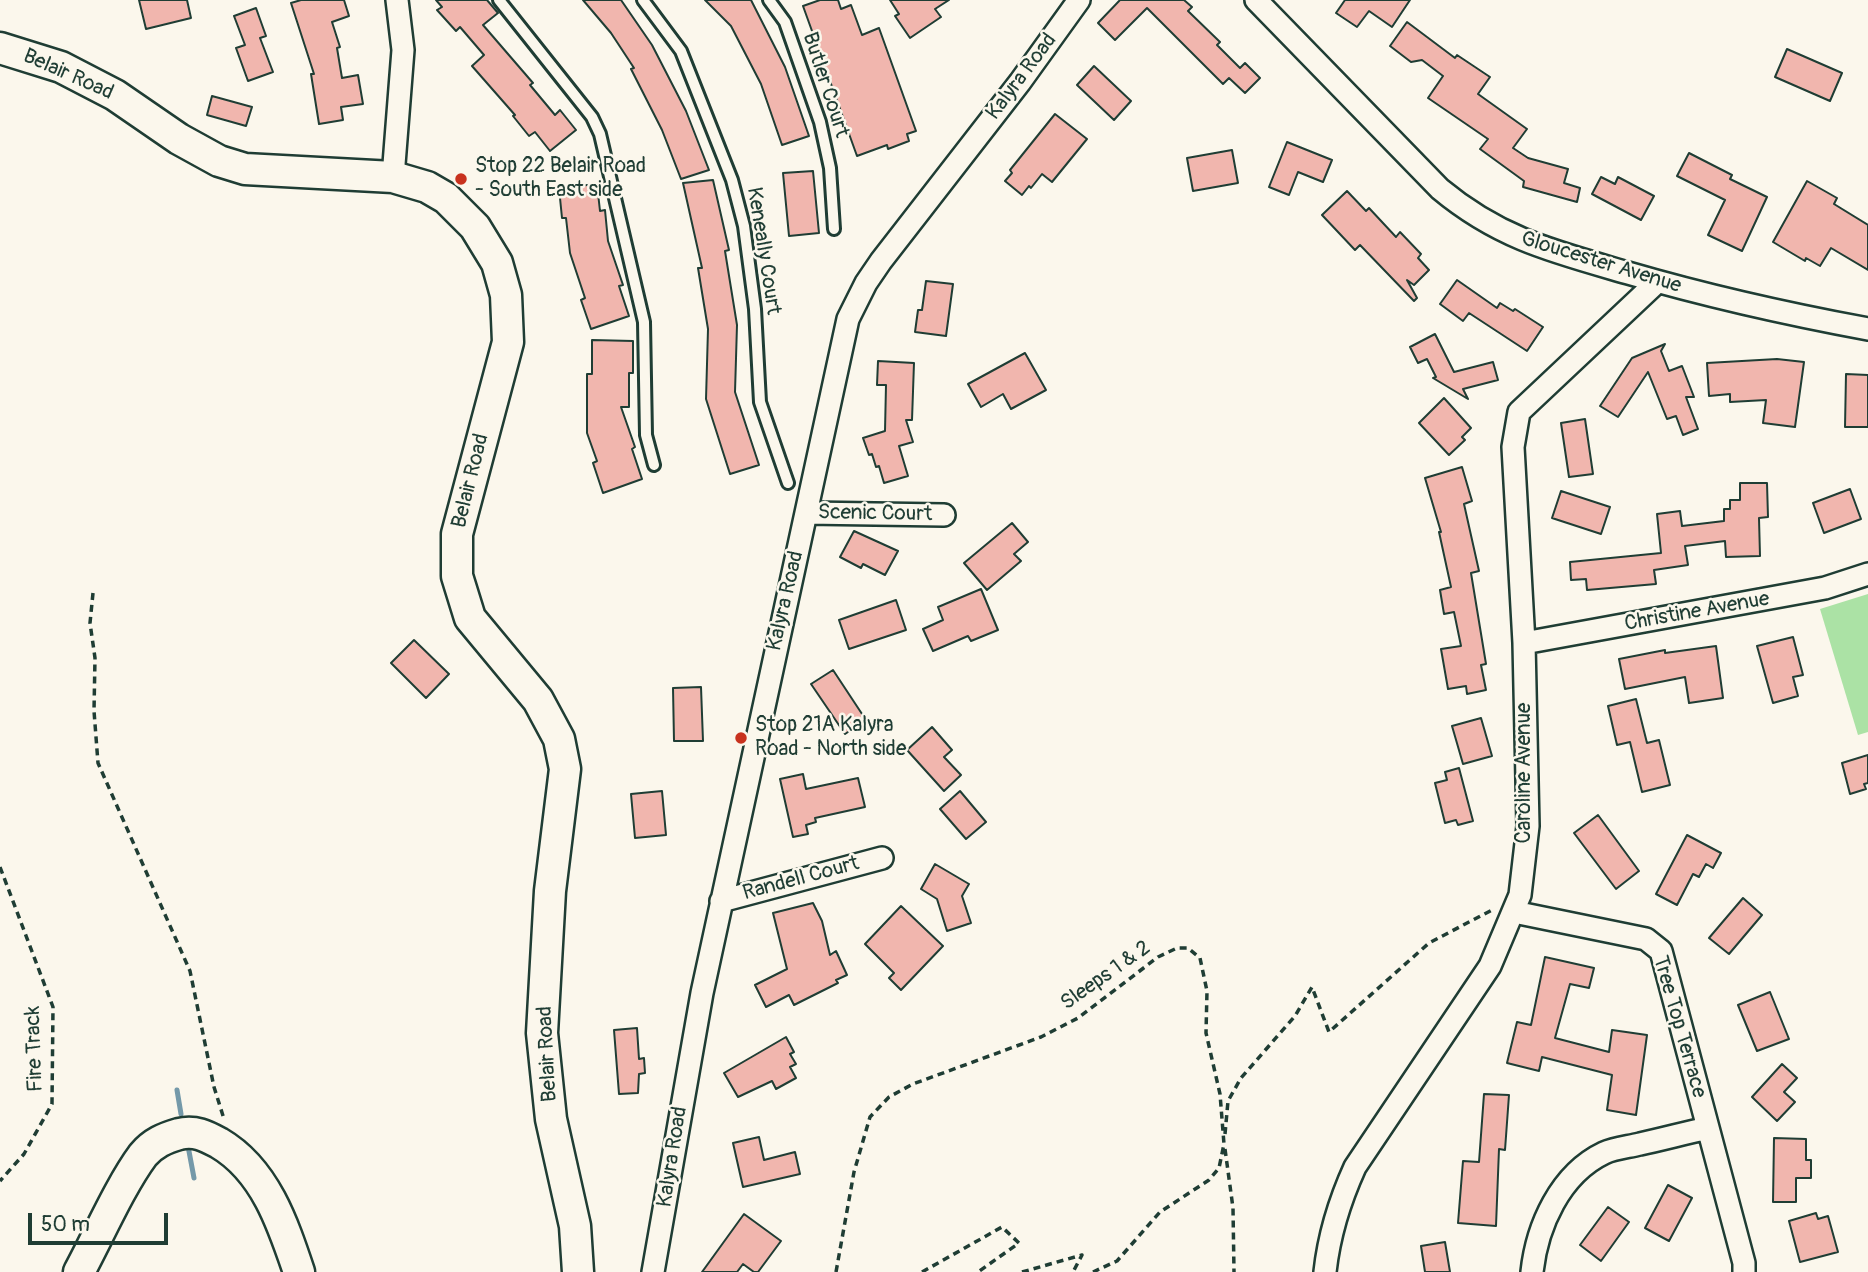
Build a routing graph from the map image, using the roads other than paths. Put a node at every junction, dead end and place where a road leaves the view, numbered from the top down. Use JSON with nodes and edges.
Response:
{"nodes":[{"id":1,"x":397,"y":0,"type":"edge"},
{"id":2,"x":499,"y":0,"type":"edge"},
{"id":3,"x":643,"y":0,"type":"edge"},
{"id":4,"x":769,"y":0,"type":"edge"},
{"id":5,"x":1079,"y":0,"type":"edge"},
{"id":6,"x":1256,"y":0,"type":"edge"},
{"id":7,"x":0,"y":47,"type":"edge"},
{"id":8,"x":393,"y":177,"type":"junction"},
{"id":9,"x":834,"y":229,"type":"dead end"},
{"id":10,"x":1657,"y":282,"type":"junction"},
{"id":11,"x":1868,"y":329,"type":"edge"},
{"id":12,"x":654,"y":465,"type":"dead end"},
{"id":13,"x":788,"y":483,"type":"dead end"},
{"id":14,"x":806,"y":513,"type":"junction"},
{"id":15,"x":944,"y":515,"type":"dead end"},
{"id":16,"x":1868,"y":574,"type":"edge"},
{"id":17,"x":1524,"y":643,"type":"junction"},
{"id":18,"x":882,"y":858,"type":"dead end"},
{"id":19,"x":721,"y":901,"type":"junction"},
{"id":20,"x":1517,"y":904,"type":"junction"},
{"id":21,"x":1708,"y":1128,"type":"junction"},
{"id":22,"x":79,"y":1272,"type":"edge"},
{"id":23,"x":299,"y":1272,"type":"edge"},
{"id":24,"x":578,"y":1272,"type":"edge"},
{"id":25,"x":653,"y":1272,"type":"edge"},
{"id":26,"x":1325,"y":1272,"type":"edge"},
{"id":27,"x":1532,"y":1272,"type":"edge"},
{"id":28,"x":1744,"y":1272,"type":"edge"}],
"edges":[{"from":1,"to":8,"type":"street"},
{"from":2,"to":12,"type":"lane"},
{"from":3,"to":13,"type":"lane","name":"Keneally Court"},
{"from":4,"to":9,"type":"lane","name":"Butler Court"},
{"from":5,"to":14,"type":"street","name":"Kalyra Road"},
{"from":6,"to":10,"type":"street","name":"Gloucester Avenue"},
{"from":7,"to":8,"type":"main road","name":"Belair Road"},
{"from":8,"to":24,"type":"main road","name":"Belair Road"},
{"from":10,"to":11,"type":"street","name":"Gloucester Avenue"},
{"from":10,"to":17,"type":"street","name":"Caroline Avenue"},
{"from":14,"to":15,"type":"street","name":"Scenic Court"},
{"from":14,"to":19,"type":"street","name":"Kalyra Road"},
{"from":16,"to":17,"type":"street","name":"Christine Avenue"},
{"from":17,"to":20,"type":"street","name":"Caroline Avenue"},
{"from":18,"to":19,"type":"street","name":"Randell Court"},
{"from":19,"to":25,"type":"street","name":"Kalyra Road"},
{"from":20,"to":21,"type":"street","name":"Tree Top Terrace"},
{"from":20,"to":26,"type":"street","name":"Caroline Avenue"},
{"from":21,"to":27,"type":"street","name":"Tree Top Terrace"},
{"from":21,"to":28,"type":"street","name":"Tree Top Terrace"},
{"from":22,"to":23,"type":"main road"}]}
